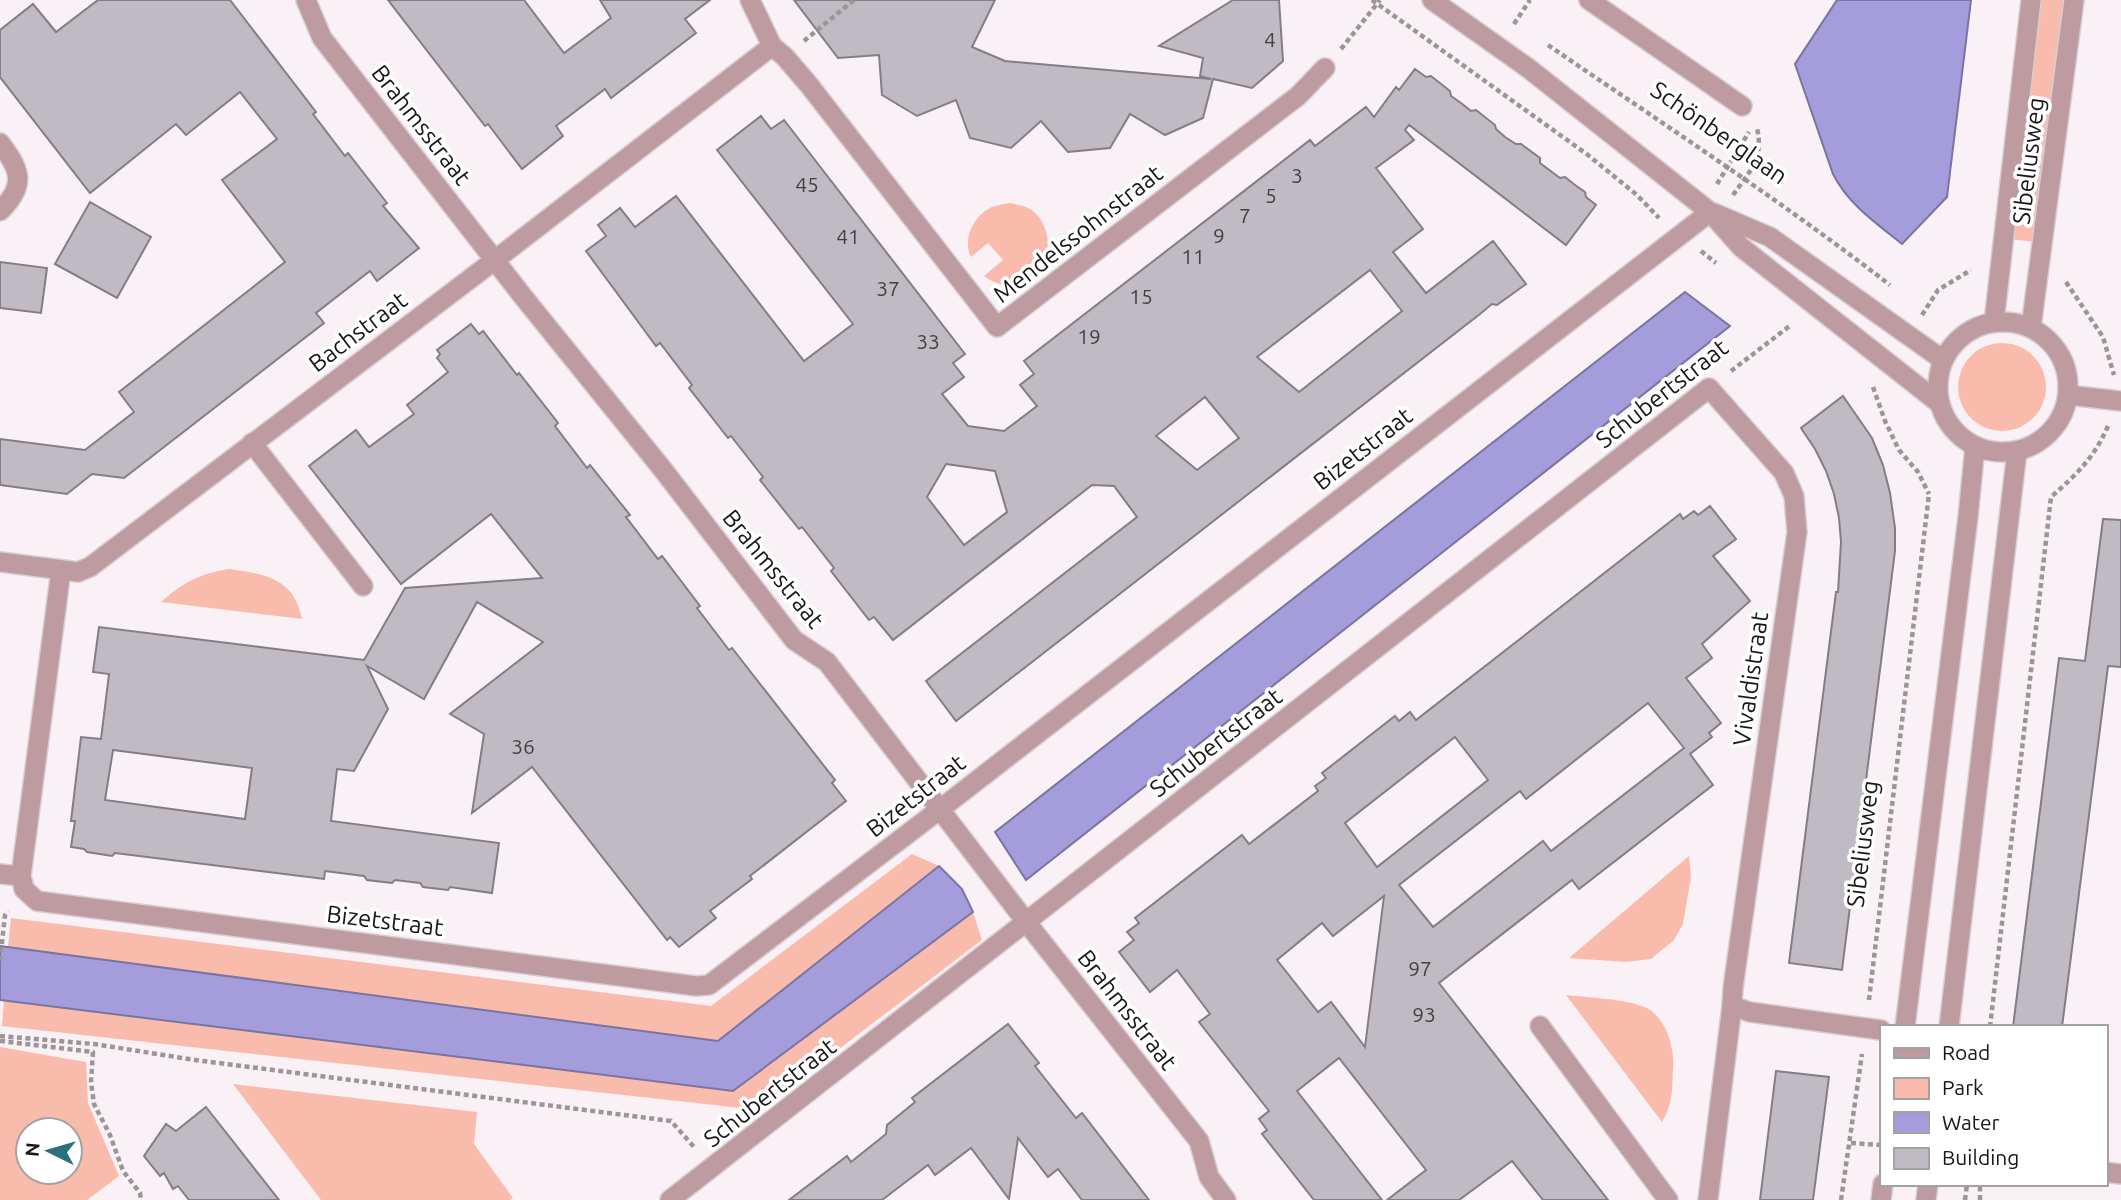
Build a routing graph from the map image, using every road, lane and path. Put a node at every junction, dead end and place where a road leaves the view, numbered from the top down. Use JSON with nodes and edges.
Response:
{"nodes":[{"id":1,"x":306,"y":0,"type":"edge"},
{"id":2,"x":750,"y":0,"type":"edge"},
{"id":3,"x":854,"y":0,"type":"edge"},
{"id":4,"x":1372,"y":0,"type":"edge"},
{"id":5,"x":1432,"y":0,"type":"edge"},
{"id":6,"x":1589,"y":0,"type":"edge"},
{"id":7,"x":2031,"y":0,"type":"edge"},
{"id":8,"x":2074,"y":0,"type":"edge"},
{"id":9,"x":1379,"y":2,"type":"edge"},
{"id":10,"x":1504,"y":15,"type":"dead end"},
{"id":11,"x":1526,"y":30,"type":"dead end"},
{"id":12,"x":1537,"y":38,"type":"dead end"},
{"id":13,"x":778,"y":51,"type":"junction"},
{"id":14,"x":1325,"y":68,"type":"joint"},
{"id":15,"x":1746,"y":111,"type":"junction"},
{"id":16,"x":0,"y":143,"type":"edge"},
{"id":17,"x":1728,"y":168,"type":"junction"},
{"id":18,"x":1744,"y":179,"type":"junction"},
{"id":19,"x":0,"y":211,"type":"edge"},
{"id":20,"x":1710,"y":212,"type":"junction"},
{"id":21,"x":1680,"y":234,"type":"junction"},
{"id":22,"x":495,"y":260,"type":"junction"},
{"id":23,"x":1891,"y":286,"type":"dead end"},
{"id":24,"x":1917,"y":308,"type":"dead end"},
{"id":25,"x":1923,"y":313,"type":"dead end"},
{"id":26,"x":1994,"y":322,"type":"junction"},
{"id":27,"x":1791,"y":325,"type":"dead end"},
{"id":28,"x":2031,"y":328,"type":"junction"},
{"id":29,"x":1943,"y":360,"type":"junction"},
{"id":30,"x":1872,"y":383,"type":"dead end"},
{"id":31,"x":1709,"y":388,"type":"junction"},
{"id":32,"x":2068,"y":396,"type":"junction"},
{"id":33,"x":2121,"y":401,"type":"edge"},
{"id":34,"x":1939,"y":403,"type":"junction"},
{"id":35,"x":252,"y":443,"type":"junction"},
{"id":36,"x":1975,"y":446,"type":"junction"},
{"id":37,"x":2017,"y":451,"type":"junction"},
{"id":38,"x":2052,"y":497,"type":"dead end"},
{"id":39,"x":0,"y":562,"type":"edge"},
{"id":40,"x":61,"y":570,"type":"junction"},
{"id":41,"x":363,"y":586,"type":"dead end"},
{"id":42,"x":939,"y":810,"type":"junction"},
{"id":43,"x":0,"y":874,"type":"edge"},
{"id":44,"x":21,"y":876,"type":"junction"},
{"id":45,"x":1027,"y":923,"type":"junction"},
{"id":46,"x":2,"y":937,"type":"dead end"},
{"id":47,"x":0,"y":961,"type":"edge"},
{"id":48,"x":1732,"y":1006,"type":"junction"},
{"id":49,"x":1905,"y":1025,"type":"edge"},
{"id":50,"x":1949,"y":1025,"type":"edge"},
{"id":51,"x":1990,"y":1025,"type":"edge"},
{"id":52,"x":1540,"y":1026,"type":"dead end"},
{"id":53,"x":1873,"y":1029,"type":"edge"},
{"id":54,"x":0,"y":1039,"type":"edge"},
{"id":55,"x":94,"y":1044,"type":"junction"},
{"id":56,"x":93,"y":1052,"type":"junction"},
{"id":57,"x":1850,"y":1143,"type":"junction"},
{"id":58,"x":1880,"y":1145,"type":"edge"},
{"id":59,"x":714,"y":1168,"type":"junction"},
{"id":60,"x":141,"y":1200,"type":"edge"},
{"id":61,"x":670,"y":1200,"type":"edge"},
{"id":62,"x":1226,"y":1200,"type":"edge"},
{"id":63,"x":1668,"y":1200,"type":"edge"},
{"id":64,"x":1708,"y":1200,"type":"edge"},
{"id":65,"x":1841,"y":1200,"type":"edge"}],
"edges":[{"from":1,"to":22,"type":"street","name":"Brahmsstraat"},
{"from":2,"to":13,"type":"street","name":"Mendelssohnstraat"},
{"from":3,"to":13,"type":"path"},
{"from":4,"to":9,"type":"path"},
{"from":5,"to":20,"type":"street"},
{"from":6,"to":15,"type":"street"},
{"from":7,"to":26,"type":"street","name":"Sibeliusweg"},
{"from":8,"to":28,"type":"street","name":"Sibeliusweg"},
{"from":9,"to":14,"type":"path"},
{"from":9,"to":21,"type":"path"},
{"from":10,"to":11,"type":"path"},
{"from":12,"to":17,"type":"path","name":"Schönberglaan"},
{"from":13,"to":14,"type":"street","name":"Mendelssohnstraat"},
{"from":13,"to":22,"type":"street"},
{"from":15,"to":17,"type":"path"},
{"from":15,"to":18,"type":"path"},
{"from":16,"to":19,"type":"street"},
{"from":17,"to":18,"type":"path","name":"Schönberglaan"},
{"from":17,"to":20,"type":"path"},
{"from":18,"to":20,"type":"path"},
{"from":18,"to":23,"type":"path","name":"Schönberglaan"},
{"from":20,"to":21,"type":"street","name":"Bizetstraat"},
{"from":20,"to":29,"type":"street"},
{"from":20,"to":34,"type":"street"},
{"from":21,"to":42,"type":"street","name":"Bizetstraat"},
{"from":22,"to":35,"type":"street","name":"Bachstraat"},
{"from":22,"to":42,"type":"street","name":"Brahmsstraat"},
{"from":24,"to":25,"type":"path"},
{"from":26,"to":28,"type":"street"},
{"from":26,"to":29,"type":"street"},
{"from":27,"to":31,"type":"path","name":"Schubertstraat"},
{"from":28,"to":32,"type":"street"},
{"from":29,"to":34,"type":"street"},
{"from":30,"to":53,"type":"path","name":"Sibeliusweg"},
{"from":31,"to":45,"type":"street","name":"Schubertstraat"},
{"from":31,"to":48,"type":"street","name":"Vivaldistraat"},
{"from":32,"to":33,"type":"street"},
{"from":32,"to":37,"type":"street"},
{"from":34,"to":36,"type":"street"},
{"from":35,"to":40,"type":"street","name":"Bachstraat"},
{"from":35,"to":41,"type":"street"},
{"from":36,"to":37,"type":"street"},
{"from":36,"to":49,"type":"street"},
{"from":37,"to":50,"type":"street"},
{"from":38,"to":51,"type":"path"},
{"from":39,"to":40,"type":"street","name":"Bachstraat"},
{"from":40,"to":44,"type":"street"},
{"from":42,"to":44,"type":"street","name":"Bizetstraat"},
{"from":42,"to":45,"type":"street","name":"Brahmsstraat"},
{"from":43,"to":44,"type":"street"},
{"from":45,"to":59,"type":"street","name":"Schubertstraat"},
{"from":45,"to":62,"type":"street","name":"Brahmsstraat"},
{"from":46,"to":47,"type":"path"},
{"from":48,"to":53,"type":"street"},
{"from":48,"to":64,"type":"street","name":"Vivaldistraat"},
{"from":52,"to":63,"type":"street"},
{"from":53,"to":57,"type":"path","name":"Sibeliusweg"},
{"from":54,"to":55,"type":"path"},
{"from":54,"to":56,"type":"path"},
{"from":55,"to":56,"type":"path"},
{"from":55,"to":59,"type":"path"},
{"from":56,"to":60,"type":"path"},
{"from":57,"to":58,"type":"path"},
{"from":57,"to":65,"type":"path","name":"Sibeliusweg"},
{"from":59,"to":61,"type":"street","name":"Schubertstraat"}]}
